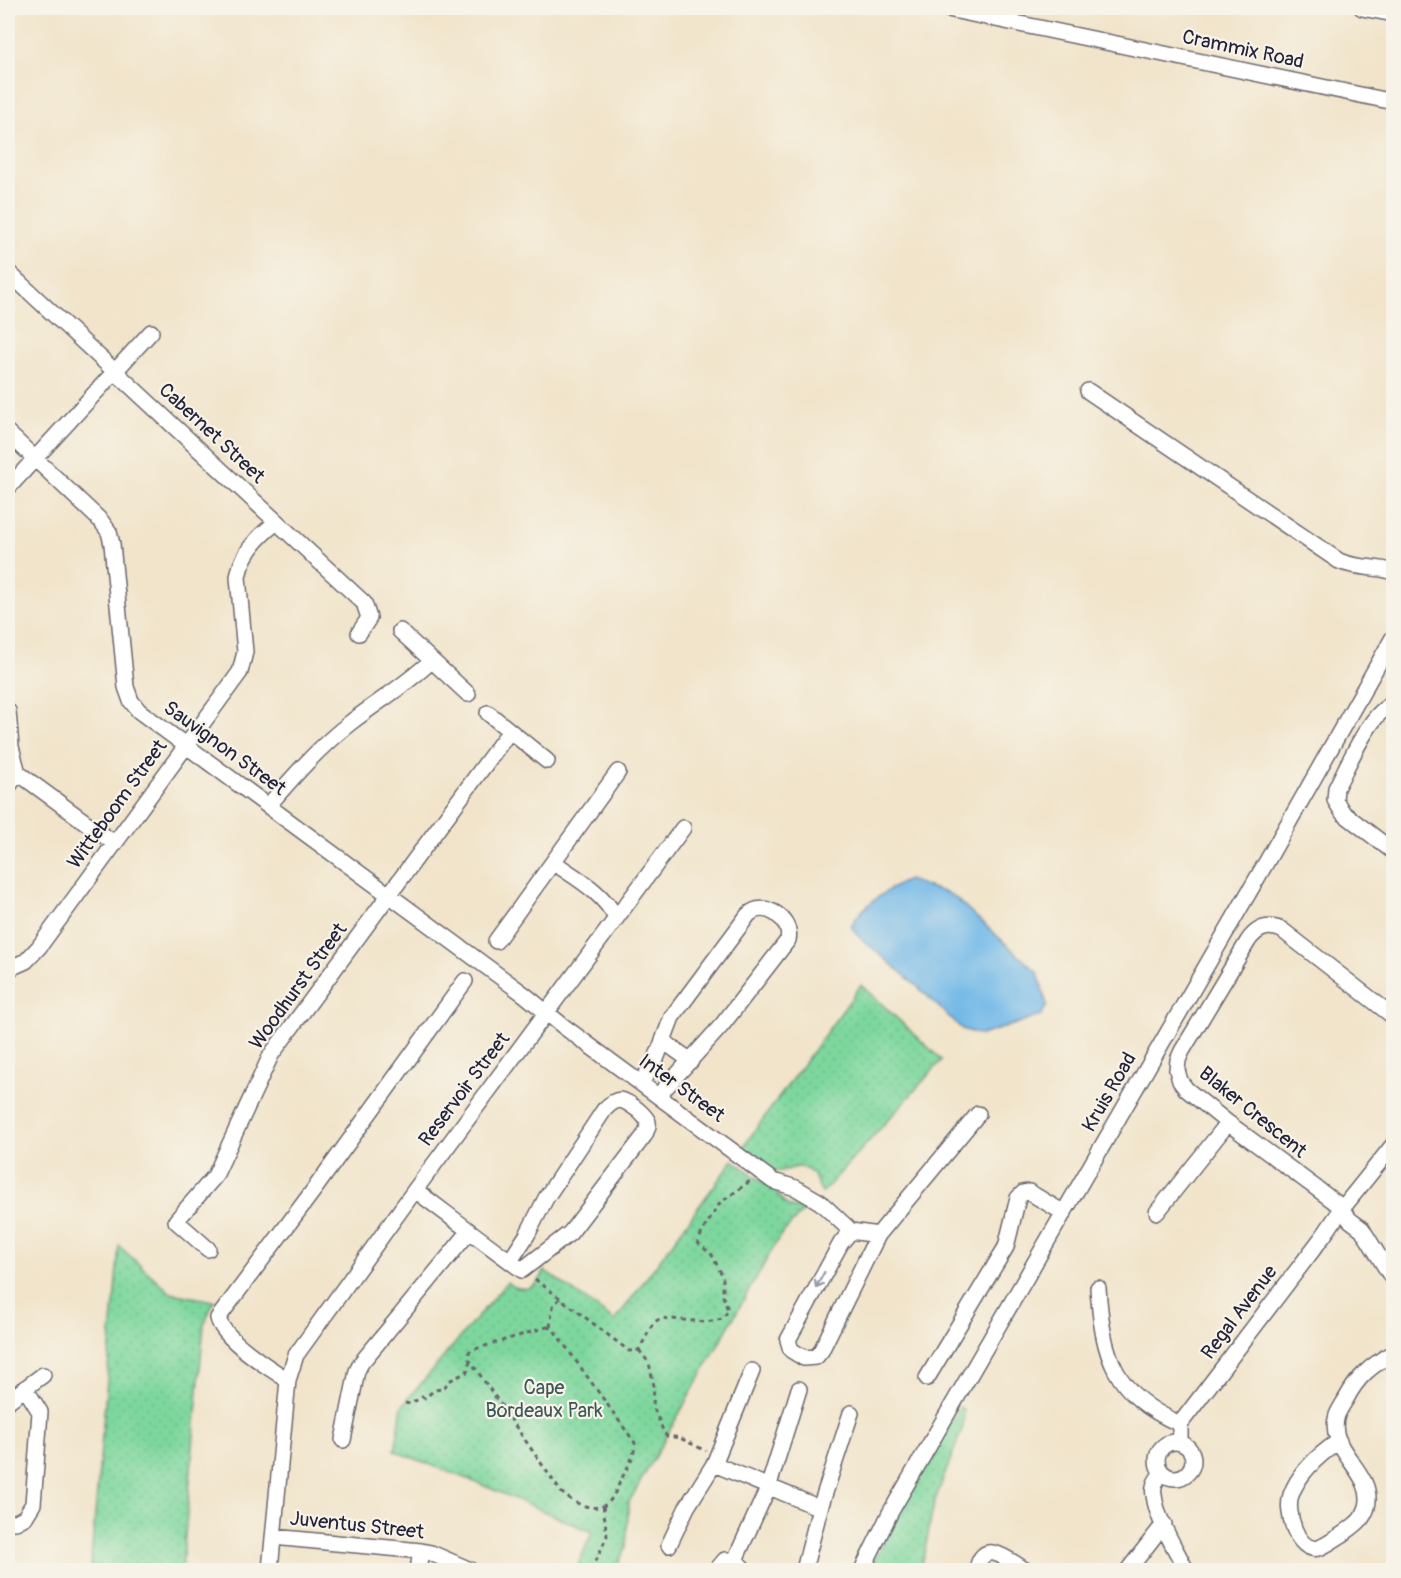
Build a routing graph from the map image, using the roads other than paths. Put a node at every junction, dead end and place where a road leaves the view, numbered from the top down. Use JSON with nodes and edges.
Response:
{"nodes":[{"id":1,"x":943,"y":8,"type":"edge"},
{"id":2,"x":1362,"y":8,"type":"edge"},
{"id":3,"x":1394,"y":14,"type":"edge"},
{"id":4,"x":1394,"y":102,"type":"edge"},
{"id":5,"x":8,"y":272,"type":"edge"},
{"id":6,"x":151,"y":332,"type":"dead end"},
{"id":7,"x":115,"y":371,"type":"junction"},
{"id":8,"x":1088,"y":391,"type":"dead end"},
{"id":9,"x":8,"y":433,"type":"edge"},
{"id":10,"x":35,"y":458,"type":"junction"},
{"id":11,"x":8,"y":488,"type":"edge"},
{"id":12,"x":277,"y":522,"type":"junction"},
{"id":13,"x":1394,"y":572,"type":"edge"},
{"id":14,"x":400,"y":631,"type":"dead end"},
{"id":15,"x":359,"y":633,"type":"dead end"},
{"id":16,"x":1394,"y":636,"type":"edge"},
{"id":17,"x":431,"y":661,"type":"junction"},
{"id":18,"x":468,"y":694,"type":"dead end"},
{"id":19,"x":1394,"y":704,"type":"edge"},
{"id":20,"x":8,"y":711,"type":"edge"},
{"id":21,"x":488,"y":713,"type":"dead end"},
{"id":22,"x":509,"y":732,"type":"junction"},
{"id":23,"x":186,"y":746,"type":"junction"},
{"id":24,"x":547,"y":761,"type":"dead end"},
{"id":25,"x":618,"y":772,"type":"dead end"},
{"id":26,"x":18,"y":773,"type":"junction"},
{"id":27,"x":8,"y":787,"type":"edge"},
{"id":28,"x":268,"y":806,"type":"junction"},
{"id":29,"x":683,"y":828,"type":"dead end"},
{"id":30,"x":114,"y":843,"type":"junction"},
{"id":31,"x":1394,"y":852,"type":"edge"},
{"id":32,"x":553,"y":862,"type":"junction"},
{"id":33,"x":390,"y":896,"type":"junction"},
{"id":34,"x":616,"y":918,"type":"junction"},
{"id":35,"x":496,"y":941,"type":"dead end"},
{"id":36,"x":8,"y":969,"type":"edge"},
{"id":37,"x":465,"y":981,"type":"dead end"},
{"id":38,"x":547,"y":1013,"type":"junction"},
{"id":39,"x":1394,"y":1017,"type":"edge"},
{"id":40,"x":663,"y":1041,"type":"junction"},
{"id":41,"x":691,"y":1061,"type":"junction"},
{"id":42,"x":640,"y":1083,"type":"junction"},
{"id":43,"x":658,"y":1096,"type":"junction"},
{"id":44,"x":978,"y":1114,"type":"dead end"},
{"id":45,"x":1228,"y":1123,"type":"junction"},
{"id":46,"x":1394,"y":1143,"type":"edge"},
{"id":47,"x":415,"y":1190,"type":"junction"},
{"id":48,"x":1341,"y":1210,"type":"junction"},
{"id":49,"x":1157,"y":1212,"type":"dead end"},
{"id":50,"x":1064,"y":1213,"type":"junction"},
{"id":51,"x":851,"y":1231,"type":"junction"},
{"id":52,"x":469,"y":1232,"type":"junction"},
{"id":53,"x":878,"y":1235,"type":"junction"},
{"id":54,"x":207,"y":1249,"type":"dead end"},
{"id":55,"x":516,"y":1266,"type":"junction"},
{"id":56,"x":1394,"y":1281,"type":"edge"},
{"id":57,"x":1098,"y":1288,"type":"dead end"},
{"id":58,"x":1394,"y":1352,"type":"edge"},
{"id":59,"x":752,"y":1371,"type":"dead end"},
{"id":60,"x":43,"y":1375,"type":"dead end"},
{"id":61,"x":927,"y":1378,"type":"dead end"},
{"id":62,"x":288,"y":1380,"type":"junction"},
{"id":63,"x":25,"y":1388,"type":"junction"},
{"id":64,"x":799,"y":1389,"type":"dead end"},
{"id":65,"x":8,"y":1401,"type":"edge"},
{"id":66,"x":851,"y":1413,"type":"dead end"},
{"id":67,"x":1180,"y":1424,"type":"junction"},
{"id":68,"x":343,"y":1440,"type":"dead end"},
{"id":69,"x":1339,"y":1441,"type":"junction"},
{"id":70,"x":1180,"y":1442,"type":"junction"},
{"id":71,"x":714,"y":1464,"type":"junction"},
{"id":72,"x":1162,"y":1473,"type":"junction"},
{"id":73,"x":768,"y":1488,"type":"junction"},
{"id":74,"x":820,"y":1508,"type":"junction"},
{"id":75,"x":8,"y":1522,"type":"edge"},
{"id":76,"x":1164,"y":1524,"type":"junction"},
{"id":77,"x":273,"y":1537,"type":"junction"},
{"id":78,"x":669,"y":1545,"type":"dead end"},
{"id":79,"x":421,"y":1551,"type":"junction"},
{"id":80,"x":739,"y":1565,"type":"edge"},
{"id":81,"x":270,"y":1570,"type":"edge"},
{"id":82,"x":418,"y":1570,"type":"edge"},
{"id":83,"x":470,"y":1570,"type":"edge"},
{"id":84,"x":718,"y":1570,"type":"edge"},
{"id":85,"x":804,"y":1570,"type":"edge"},
{"id":86,"x":862,"y":1570,"type":"edge"},
{"id":87,"x":976,"y":1570,"type":"edge"},
{"id":88,"x":1025,"y":1570,"type":"edge"},
{"id":89,"x":1128,"y":1570,"type":"edge"},
{"id":90,"x":1186,"y":1570,"type":"edge"}],
"edges":[{"from":1,"to":4,"type":"street","name":"Crammix Road"},
{"from":2,"to":3,"type":"street"},
{"from":5,"to":7,"type":"street","name":"Cabernet Street"},
{"from":6,"to":7,"type":"street"},
{"from":7,"to":10,"type":"street"},
{"from":7,"to":12,"type":"street","name":"Cabernet Street"},
{"from":8,"to":13,"type":"street"},
{"from":9,"to":10,"type":"street","name":"Sauvignon Street"},
{"from":10,"to":11,"type":"street"},
{"from":10,"to":23,"type":"street","name":"Sauvignon Street"},
{"from":12,"to":15,"type":"street","name":"Cabernet Street"},
{"from":12,"to":23,"type":"street","name":"Witteboom Street"},
{"from":14,"to":17,"type":"street"},
{"from":16,"to":50,"type":"street","name":"Kruis Road"},
{"from":17,"to":18,"type":"street"},
{"from":17,"to":28,"type":"street"},
{"from":19,"to":31,"type":"street"},
{"from":20,"to":26,"type":"street"},
{"from":21,"to":22,"type":"street"},
{"from":22,"to":24,"type":"street"},
{"from":22,"to":33,"type":"street"},
{"from":23,"to":28,"type":"street","name":"Sauvignon Street"},
{"from":23,"to":30,"type":"street","name":"Witteboom Street"},
{"from":25,"to":32,"type":"street"},
{"from":26,"to":27,"type":"street"},
{"from":26,"to":30,"type":"street"},
{"from":28,"to":33,"type":"street","name":"Sauvignon Street"},
{"from":29,"to":34,"type":"street","name":"Reservoir Street"},
{"from":30,"to":36,"type":"street","name":"Witteboom Street"},
{"from":32,"to":34,"type":"street"},
{"from":32,"to":35,"type":"street"},
{"from":33,"to":38,"type":"street","name":"Sauvignon Street"},
{"from":33,"to":54,"type":"street","name":"Woodhurst Street"},
{"from":34,"to":38,"type":"street","name":"Reservoir Street"},
{"from":37,"to":62,"type":"street"},
{"from":38,"to":42,"type":"street","name":"Inter Street"},
{"from":38,"to":47,"type":"street","name":"Reservoir Street"},
{"from":39,"to":45,"type":"street","name":"Blaker Crescent"},
{"from":40,"to":41,"type":"street"},
{"from":40,"to":41,"type":"street"},
{"from":40,"to":42,"type":"street"},
{"from":41,"to":43,"type":"street"},
{"from":42,"to":43,"type":"street","name":"Inter Street"},
{"from":43,"to":51,"type":"street","name":"Inter Street"},
{"from":44,"to":53,"type":"street"},
{"from":45,"to":48,"type":"street","name":"Blaker Crescent"},
{"from":45,"to":49,"type":"street"},
{"from":46,"to":48,"type":"street","name":"Regal Avenue"},
{"from":47,"to":52,"type":"street"},
{"from":47,"to":62,"type":"street","name":"Reservoir Street"},
{"from":48,"to":56,"type":"street","name":"Blaker Crescent"},
{"from":48,"to":67,"type":"street","name":"Regal Avenue"},
{"from":50,"to":61,"type":"street"},
{"from":50,"to":86,"type":"street","name":"Kruis Road"},
{"from":51,"to":53,"type":"street"},
{"from":51,"to":53,"type":"street","one_way":true},
{"from":52,"to":55,"type":"street"},
{"from":52,"to":68,"type":"street"},
{"from":55,"to":55,"type":"street"},
{"from":57,"to":67,"type":"street"},
{"from":58,"to":69,"type":"street"},
{"from":59,"to":71,"type":"street"},
{"from":60,"to":63,"type":"street"},
{"from":62,"to":77,"type":"street","name":"Reservoir Street"},
{"from":63,"to":65,"type":"street"},
{"from":63,"to":75,"type":"street"},
{"from":64,"to":73,"type":"street"},
{"from":66,"to":74,"type":"street"},
{"from":67,"to":70,"type":"street"},
{"from":69,"to":69,"type":"street"},
{"from":70,"to":72,"type":"street"},
{"from":70,"to":72,"type":"street"},
{"from":71,"to":73,"type":"street"},
{"from":71,"to":78,"type":"street"},
{"from":72,"to":76,"type":"street"},
{"from":73,"to":74,"type":"street"},
{"from":73,"to":80,"type":"street"},
{"from":74,"to":85,"type":"street"},
{"from":76,"to":89,"type":"street"},
{"from":76,"to":90,"type":"street"},
{"from":77,"to":79,"type":"street","name":"Juventus Street"},
{"from":77,"to":81,"type":"street","name":"Reservoir Street"},
{"from":79,"to":82,"type":"street"},
{"from":79,"to":83,"type":"street","name":"Juventus Street"},
{"from":80,"to":84,"type":"street"},
{"from":87,"to":88,"type":"street"}]}
